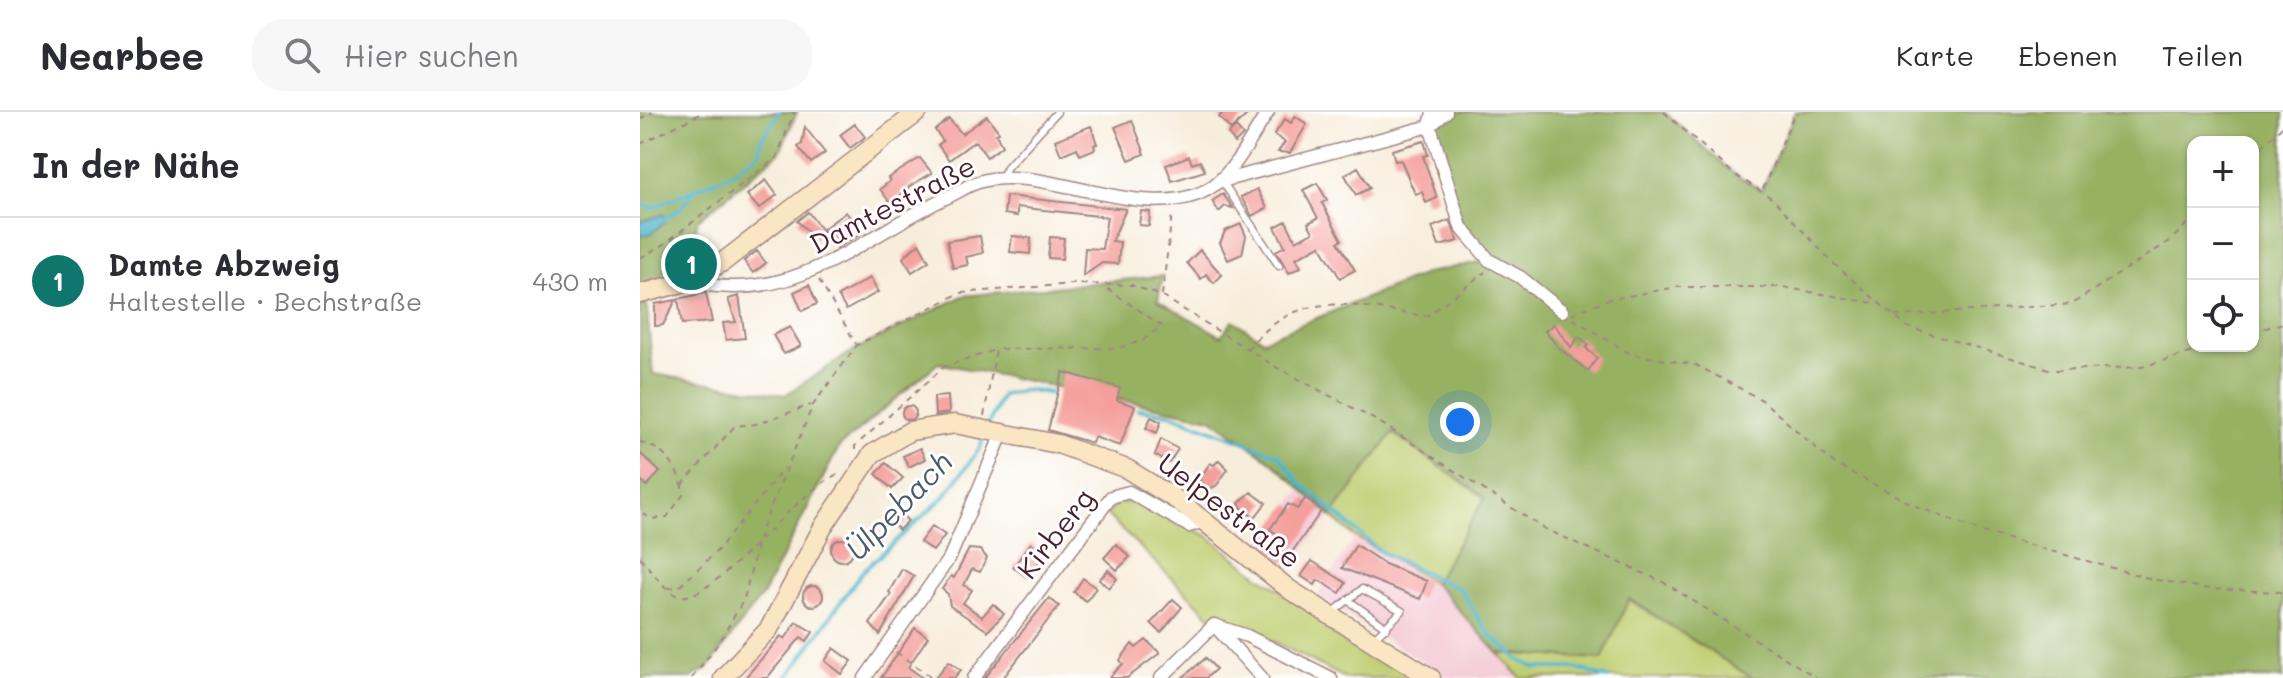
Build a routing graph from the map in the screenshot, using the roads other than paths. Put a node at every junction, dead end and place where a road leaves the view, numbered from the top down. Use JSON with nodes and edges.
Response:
{"nodes":[{"id":1,"x":918,"y":112,"type":"edge"},
{"id":2,"x":1057,"y":112,"type":"edge"},
{"id":3,"x":1268,"y":112,"type":"edge"},
{"id":4,"x":1446,"y":112,"type":"edge"},
{"id":5,"x":1432,"y":119,"type":"edge"},
{"id":6,"x":1002,"y":177,"type":"junction"},
{"id":7,"x":1222,"y":181,"type":"junction"},
{"id":8,"x":1279,"y":266,"type":"dead end"},
{"id":9,"x":690,"y":281,"type":"junction"},
{"id":10,"x":640,"y":294,"type":"edge"},
{"id":11,"x":1562,"y":311,"type":"road end"},
{"id":12,"x":990,"y":431,"type":"junction"},
{"id":13,"x":1203,"y":521,"type":"junction"},
{"id":14,"x":1348,"y":600,"type":"junction"},
{"id":15,"x":1329,"y":615,"type":"junction"},
{"id":16,"x":1214,"y":625,"type":"junction"},
{"id":17,"x":1387,"y":628,"type":"junction"},
{"id":18,"x":1371,"y":641,"type":"junction"},
{"id":19,"x":723,"y":678,"type":"edge"},
{"id":20,"x":865,"y":678,"type":"edge"},
{"id":21,"x":974,"y":678,"type":"edge"},
{"id":22,"x":1161,"y":678,"type":"edge"},
{"id":23,"x":1262,"y":678,"type":"edge"},
{"id":24,"x":1331,"y":678,"type":"edge"},
{"id":25,"x":1431,"y":678,"type":"edge"}],
"edges":[{"from":1,"to":9,"type":"main road"},
{"from":2,"to":6,"type":"lane"},
{"from":3,"to":7,"type":"street"},
{"from":4,"to":5,"type":"street"},
{"from":5,"to":7,"type":"street","name":"Damtestraße"},
{"from":5,"to":11,"type":"street"},
{"from":6,"to":7,"type":"street","name":"Damtestraße"},
{"from":6,"to":9,"type":"street","name":"Damtestraße"},
{"from":7,"to":8,"type":"lane"},
{"from":9,"to":10,"type":"main road"},
{"from":12,"to":13,"type":"main road","name":"Uelpestraße"},
{"from":12,"to":19,"type":"main road","name":"Uelpestraße"},
{"from":12,"to":20,"type":"street"},
{"from":13,"to":15,"type":"main road","name":"Uelpestraße"},
{"from":13,"to":21,"type":"street","name":"Kirberg"},
{"from":14,"to":15,"type":"lane"},
{"from":14,"to":17,"type":"lane"},
{"from":14,"to":17,"type":"lane"},
{"from":15,"to":18,"type":"main road","name":"Uelpestraße"},
{"from":16,"to":22,"type":"street"},
{"from":16,"to":23,"type":"street"},
{"from":16,"to":24,"type":"street"},
{"from":17,"to":18,"type":"lane"},
{"from":18,"to":25,"type":"main road","name":"Uelpestraße"}]}
